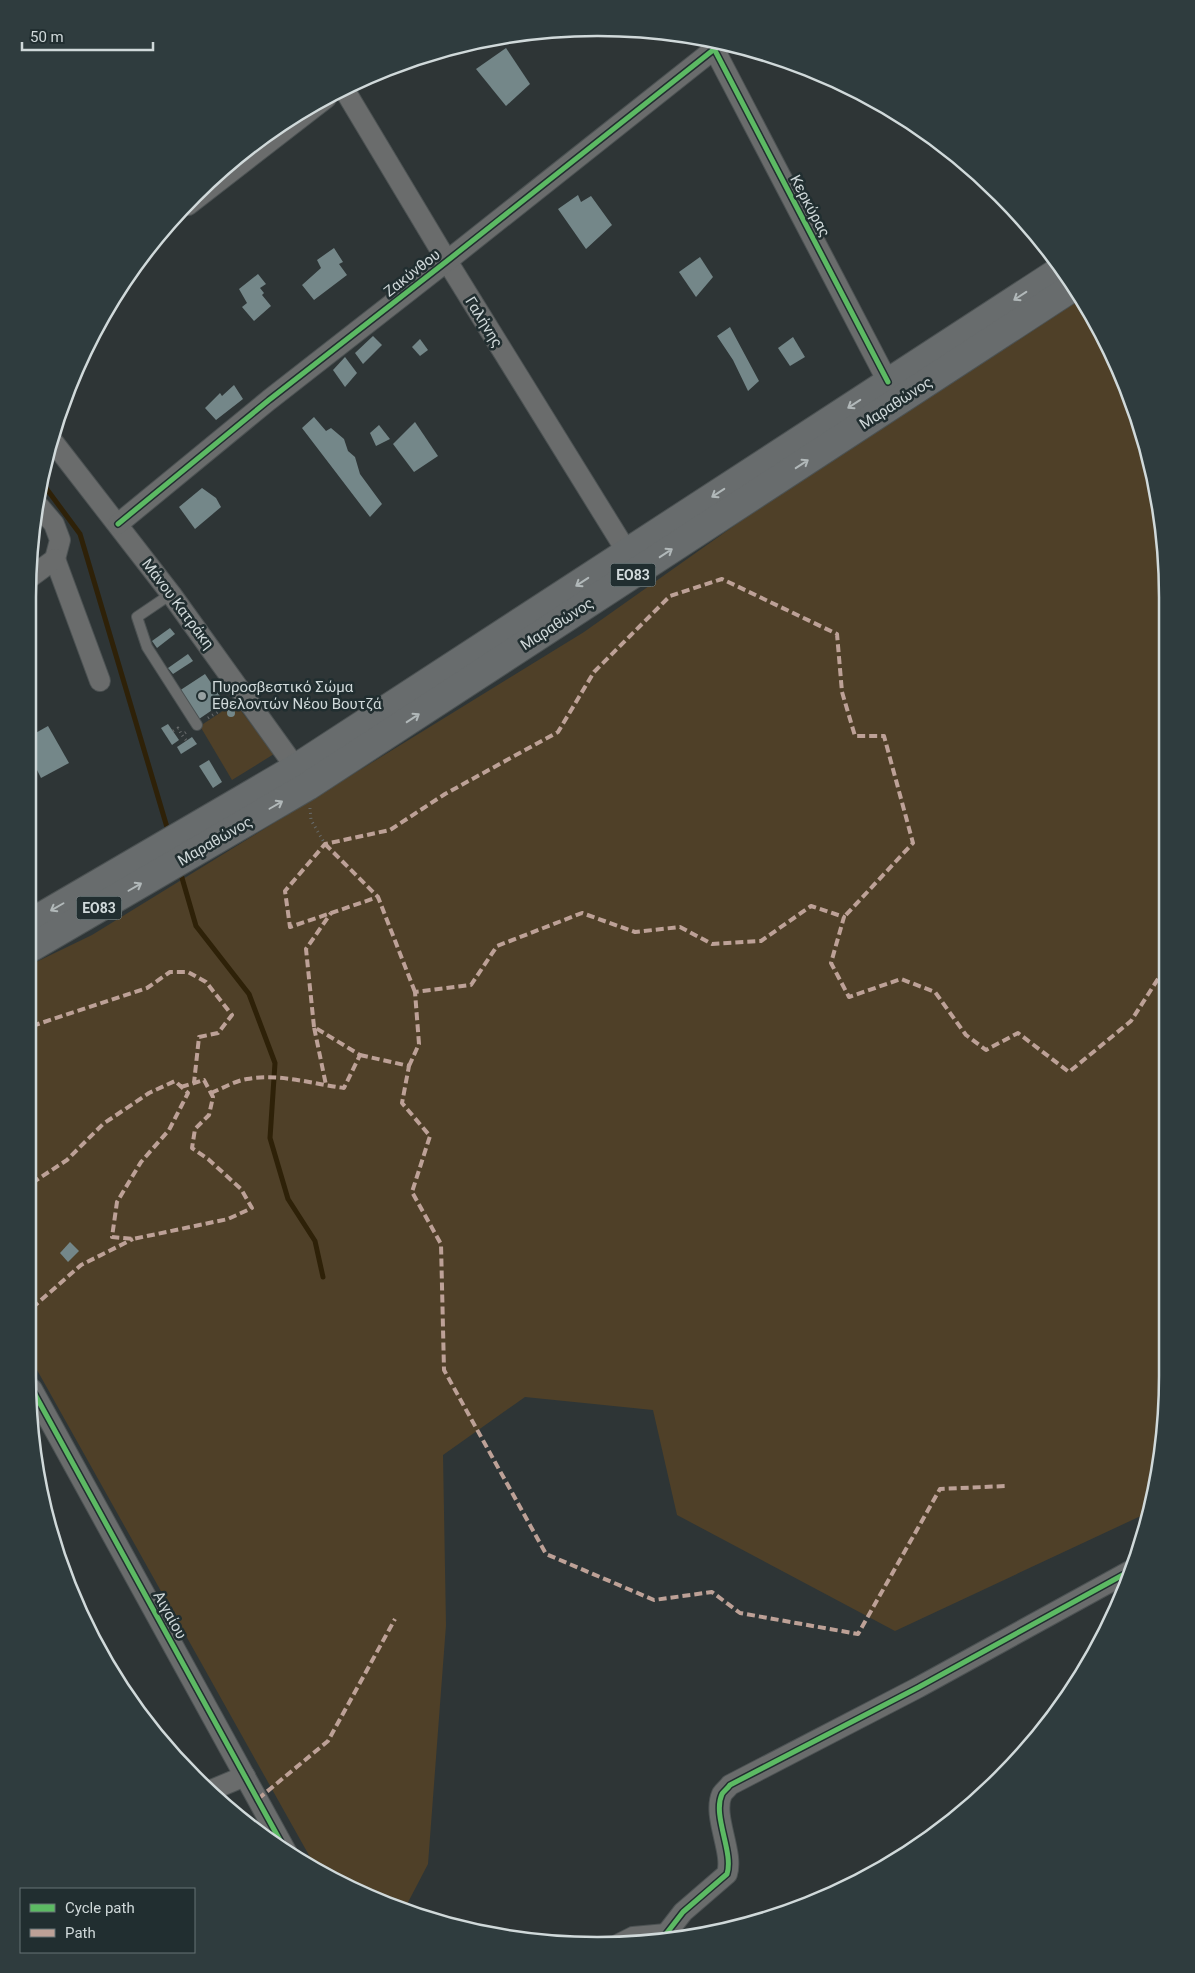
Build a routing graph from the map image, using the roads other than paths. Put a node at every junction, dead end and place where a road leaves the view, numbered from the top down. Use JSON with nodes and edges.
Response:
{"nodes":[{"id":1,"x":711,"y":48,"type":"edge"},
{"id":2,"x":717,"y":49,"type":"edge"},
{"id":3,"x":347,"y":95,"type":"edge"},
{"id":4,"x":447,"y":261,"type":"junction"},
{"id":5,"x":1055,"y":273,"type":"edge"},
{"id":6,"x":1068,"y":291,"type":"edge"},
{"id":7,"x":888,"y":382,"type":"junction"},
{"id":8,"x":57,"y":446,"type":"edge"},
{"id":9,"x":43,"y":511,"type":"edge"},
{"id":10,"x":118,"y":524,"type":"junction"},
{"id":11,"x":627,"y":552,"type":"junction"},
{"id":12,"x":55,"y":559,"type":"junction"},
{"id":13,"x":37,"y":573,"type":"edge"},
{"id":14,"x":171,"y":594,"type":"junction"},
{"id":15,"x":100,"y":681,"type":"dead end"},
{"id":16,"x":197,"y":725,"type":"road end"},
{"id":17,"x":302,"y":777,"type":"junction"},
{"id":18,"x":174,"y":852,"type":"junction"},
{"id":19,"x":36,"y":920,"type":"edge"},
{"id":20,"x":36,"y":944,"type":"edge"},
{"id":21,"x":37,"y":1397,"type":"edge"},
{"id":22,"x":1121,"y":1576,"type":"edge"},
{"id":23,"x":245,"y":1776,"type":"junction"},
{"id":24,"x":217,"y":1788,"type":"edge"},
{"id":25,"x":278,"y":1836,"type":"edge"},
{"id":26,"x":670,"y":1932,"type":"edge"}],
"edges":[{"from":1,"to":4,"type":"street","name":"Ζακύνθου"},
{"from":2,"to":7,"type":"street","name":"Κερκύρας"},
{"from":3,"to":4,"type":"street","name":"Γαλήνης"},
{"from":4,"to":10,"type":"street","name":"Ζακύνθου"},
{"from":4,"to":11,"type":"street","name":"Γαλήνης"},
{"from":5,"to":7,"type":"main road","name":"Μαραθώνος","number":"ΕΟ83","one_way":true},
{"from":17,"to":6,"type":"main road","name":"Μαραθώνος","number":"ΕΟ83","one_way":true},
{"from":7,"to":11,"type":"main road","name":"Μαραθώνος","number":"ΕΟ83","one_way":true},
{"from":8,"to":10,"type":"street","name":"Μάνου Κατράκη"},
{"from":9,"to":12,"type":"street"},
{"from":10,"to":14,"type":"street","name":"Μάνου Κατράκη"},
{"from":11,"to":17,"type":"main road","name":"Μαραθώνος","number":"ΕΟ83","one_way":true},
{"from":12,"to":13,"type":"street"},
{"from":12,"to":15,"type":"street"},
{"from":14,"to":16,"type":"lane"},
{"from":14,"to":17,"type":"street","name":"Μάνου Κατράκη"},
{"from":17,"to":18,"type":"main road","name":"Μαραθώνος","number":"ΕΟ83"},
{"from":18,"to":19,"type":"main road","name":"Μαραθώνος","number":"ΕΟ83","one_way":true},
{"from":20,"to":18,"type":"main road","name":"Μαραθώνος","number":"ΕΟ83","one_way":true},
{"from":21,"to":23,"type":"street","name":"Αιγαίου"},
{"from":22,"to":26,"type":"street"},
{"from":23,"to":24,"type":"street"},
{"from":23,"to":25,"type":"street","name":"Αιγαίου"}]}
